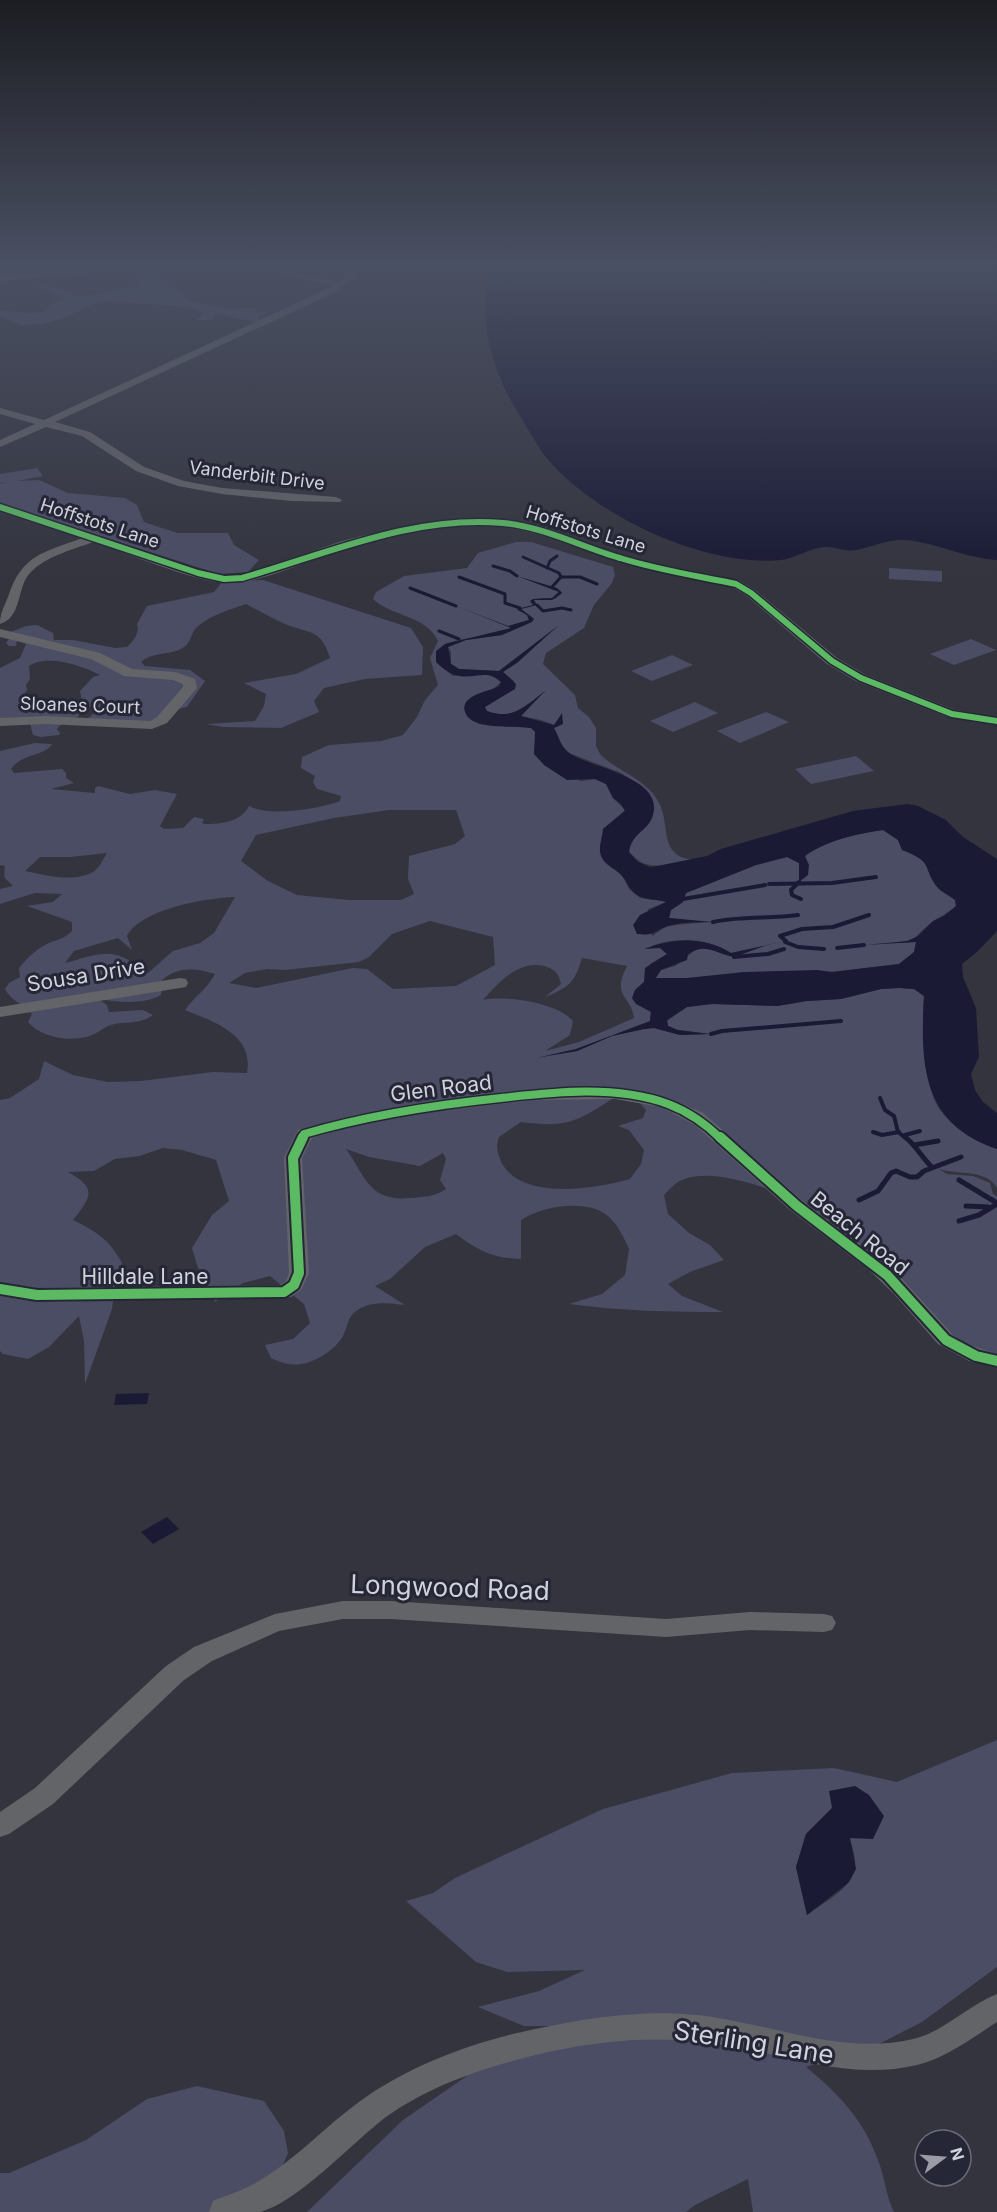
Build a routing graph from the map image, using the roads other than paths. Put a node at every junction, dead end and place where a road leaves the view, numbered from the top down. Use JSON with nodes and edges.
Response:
{"nodes":[{"id":1,"x":163,"y":368,"type":"edge"},
{"id":2,"x":0,"y":411,"type":"edge"},
{"id":3,"x":46,"y":423,"type":"junction"},
{"id":4,"x":0,"y":444,"type":"edge"},
{"id":5,"x":336,"y":500,"type":"dead end"},
{"id":6,"x":0,"y":507,"type":"edge"},
{"id":7,"x":92,"y":538,"type":"junction"},
{"id":8,"x":0,"y":620,"type":"edge"},
{"id":9,"x":0,"y":633,"type":"edge"},
{"id":10,"x":997,"y":721,"type":"edge"},
{"id":11,"x":0,"y":722,"type":"edge"},
{"id":12,"x":180,"y":983,"type":"dead end"},
{"id":13,"x":0,"y":1012,"type":"edge"},
{"id":14,"x":730,"y":1147,"type":"joint"},
{"id":15,"x":290,"y":1288,"type":"joint"},
{"id":16,"x":0,"y":1289,"type":"edge"},
{"id":17,"x":997,"y":1361,"type":"edge"},
{"id":18,"x":824,"y":1623,"type":"dead end"},
{"id":19,"x":0,"y":1826,"type":"edge"},
{"id":20,"x":997,"y":2007,"type":"edge"},
{"id":21,"x":224,"y":2212,"type":"edge"}],
"edges":[{"from":1,"to":3,"type":"street"},
{"from":2,"to":3,"type":"street","name":"Vanderbilt Drive"},
{"from":3,"to":4,"type":"street"},
{"from":3,"to":5,"type":"street","name":"Vanderbilt Drive"},
{"from":6,"to":7,"type":"street","name":"Hoffstots Lane"},
{"from":7,"to":8,"type":"street"},
{"from":7,"to":10,"type":"street","name":"Hoffstots Lane"},
{"from":9,"to":11,"type":"street","name":"Sloanes Court"},
{"from":12,"to":13,"type":"street","name":"Sousa Drive"},
{"from":14,"to":15,"type":"street","name":"Glen Road"},
{"from":14,"to":17,"type":"street","name":"Beach Road"},
{"from":15,"to":16,"type":"street","name":"Hilldale Lane"},
{"from":18,"to":19,"type":"street","name":"Longwood Road"},
{"from":20,"to":21,"type":"street","name":"Sterling Lane"}]}
